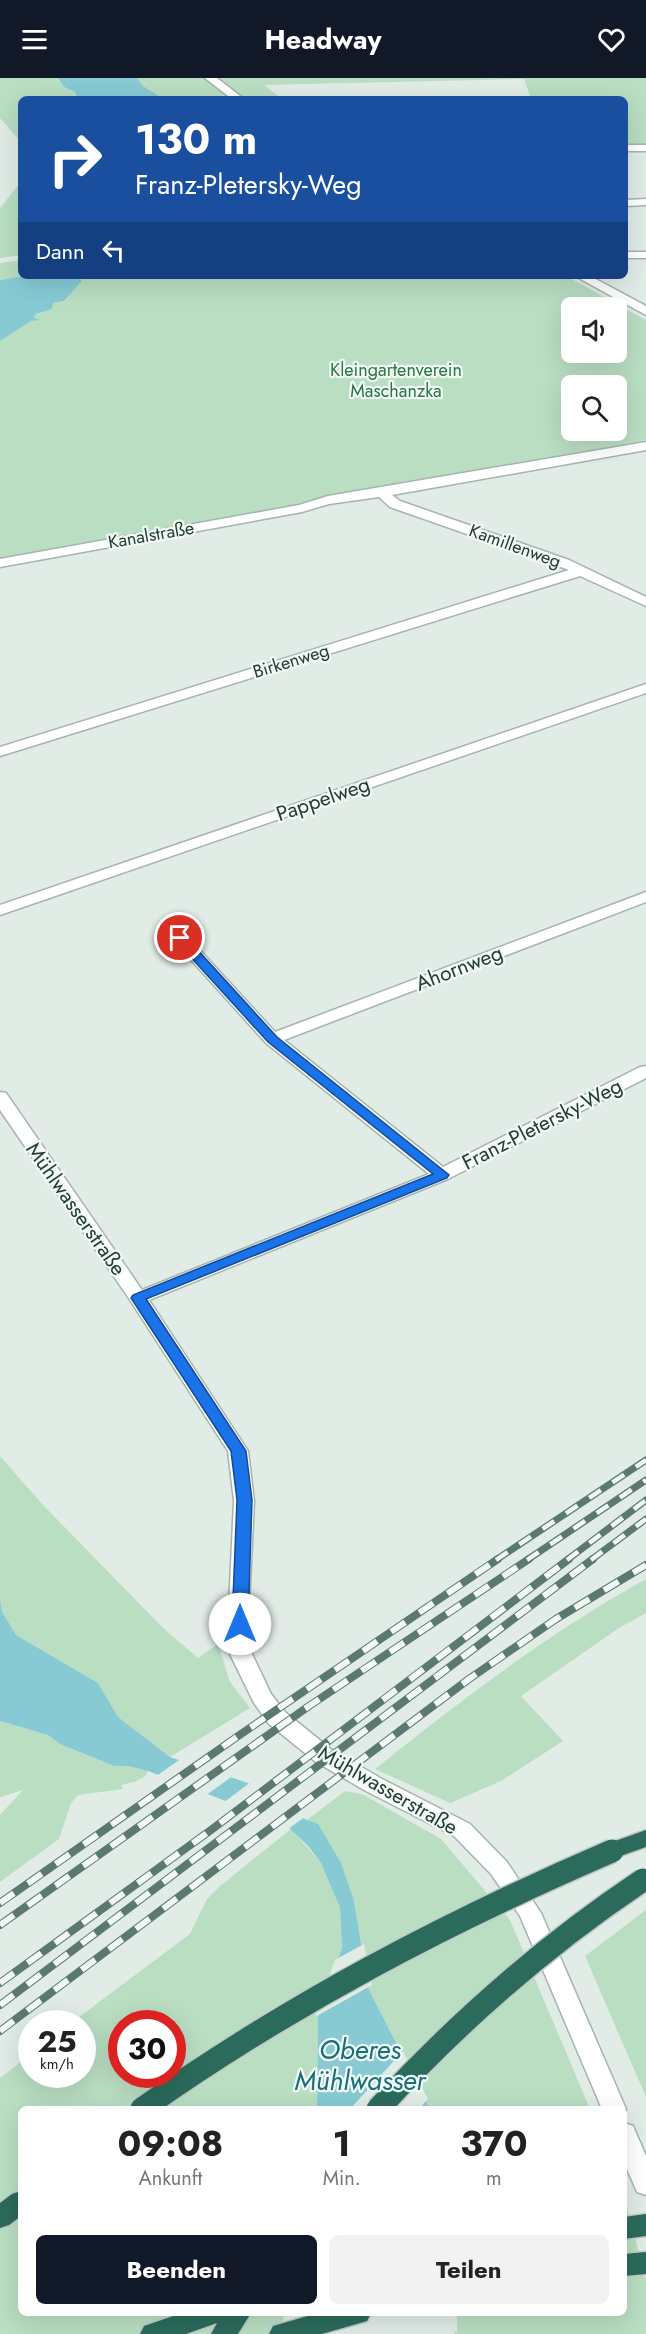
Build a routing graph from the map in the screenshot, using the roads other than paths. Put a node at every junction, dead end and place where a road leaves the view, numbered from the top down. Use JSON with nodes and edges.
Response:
{"nodes":[{"id":1,"x":210,"y":78,"type":"edge"},
{"id":2,"x":235,"y":96,"type":"edge"},
{"id":3,"x":628,"y":148,"type":"edge"},
{"id":4,"x":646,"y":148,"type":"edge"},
{"id":5,"x":646,"y":202,"type":"edge"},
{"id":6,"x":628,"y":203,"type":"edge"},
{"id":7,"x":628,"y":255,"type":"edge"},
{"id":8,"x":646,"y":255,"type":"edge"},
{"id":9,"x":587,"y":279,"type":"edge"},
{"id":10,"x":646,"y":311,"type":"edge"},
{"id":11,"x":646,"y":446,"type":"edge"},
{"id":12,"x":384,"y":494,"type":"junction"},
{"id":13,"x":0,"y":563,"type":"edge"},
{"id":14,"x":582,"y":571,"type":"junction"},
{"id":15,"x":646,"y":602,"type":"edge"},
{"id":16,"x":646,"y":688,"type":"edge"},
{"id":17,"x":0,"y":752,"type":"edge"},
{"id":18,"x":646,"y":897,"type":"edge"},
{"id":19,"x":0,"y":910,"type":"edge"},
{"id":20,"x":180,"y":938,"type":"dead end"},
{"id":21,"x":273,"y":1039,"type":"junction"},
{"id":22,"x":646,"y":1071,"type":"edge"},
{"id":23,"x":0,"y":1097,"type":"edge"},
{"id":24,"x":442,"y":1175,"type":"junction"},
{"id":25,"x":138,"y":1298,"type":"junction"},
{"id":26,"x":646,"y":1838,"type":"edge"},
{"id":27,"x":645,"y":1879,"type":"edge"},
{"id":28,"x":146,"y":2106,"type":"edge"},
{"id":29,"x":381,"y":2106,"type":"edge"},
{"id":30,"x":613,"y":2106,"type":"edge"},
{"id":31,"x":627,"y":2140,"type":"edge"},
{"id":32,"x":646,"y":2185,"type":"edge"},
{"id":33,"x":18,"y":2203,"type":"edge"},
{"id":34,"x":0,"y":2218,"type":"edge"},
{"id":35,"x":646,"y":2225,"type":"edge"},
{"id":36,"x":627,"y":2228,"type":"edge"},
{"id":37,"x":646,"y":2263,"type":"edge"},
{"id":38,"x":627,"y":2265,"type":"edge"},
{"id":39,"x":206,"y":2316,"type":"edge"},
{"id":40,"x":236,"y":2316,"type":"edge"},
{"id":41,"x":347,"y":2316,"type":"edge"},
{"id":42,"x":153,"y":2334,"type":"edge"},
{"id":43,"x":224,"y":2334,"type":"edge"},
{"id":44,"x":282,"y":2334,"type":"edge"}],
"edges":[{"from":1,"to":2,"type":"street"},
{"from":3,"to":4,"type":"street"},
{"from":5,"to":6,"type":"street"},
{"from":7,"to":8,"type":"street"},
{"from":9,"to":10,"type":"street"},
{"from":11,"to":12,"type":"street","name":"Kanalstraße"},
{"from":12,"to":13,"type":"street","name":"Kanalstraße"},
{"from":12,"to":14,"type":"street","name":"Kamillenweg"},
{"from":14,"to":15,"type":"street","name":"Kamillenweg"},
{"from":14,"to":17,"type":"street","name":"Birkenweg"},
{"from":16,"to":19,"type":"street","name":"Pappelweg"},
{"from":18,"to":21,"type":"street","name":"Ahornweg"},
{"from":20,"to":21,"type":"street"},
{"from":21,"to":24,"type":"street"},
{"from":22,"to":24,"type":"street","name":"Franz-Pletersky-Weg"},
{"from":23,"to":25,"type":"street","name":"Mühlwasserstraße"},
{"from":24,"to":25,"type":"street","name":"Franz-Pletersky-Weg"},
{"from":25,"to":30,"type":"street","name":"Mühlwasserstraße"},
{"from":26,"to":28,"type":"highway","bridge":true},
{"from":27,"to":29,"type":"highway","bridge":true},
{"from":31,"to":32,"type":"street"},
{"from":33,"to":34,"type":"highway"},
{"from":35,"to":36,"type":"highway"},
{"from":37,"to":38,"type":"highway"},
{"from":39,"to":42,"type":"highway"},
{"from":40,"to":43,"type":"highway"},
{"from":41,"to":44,"type":"highway"}]}
